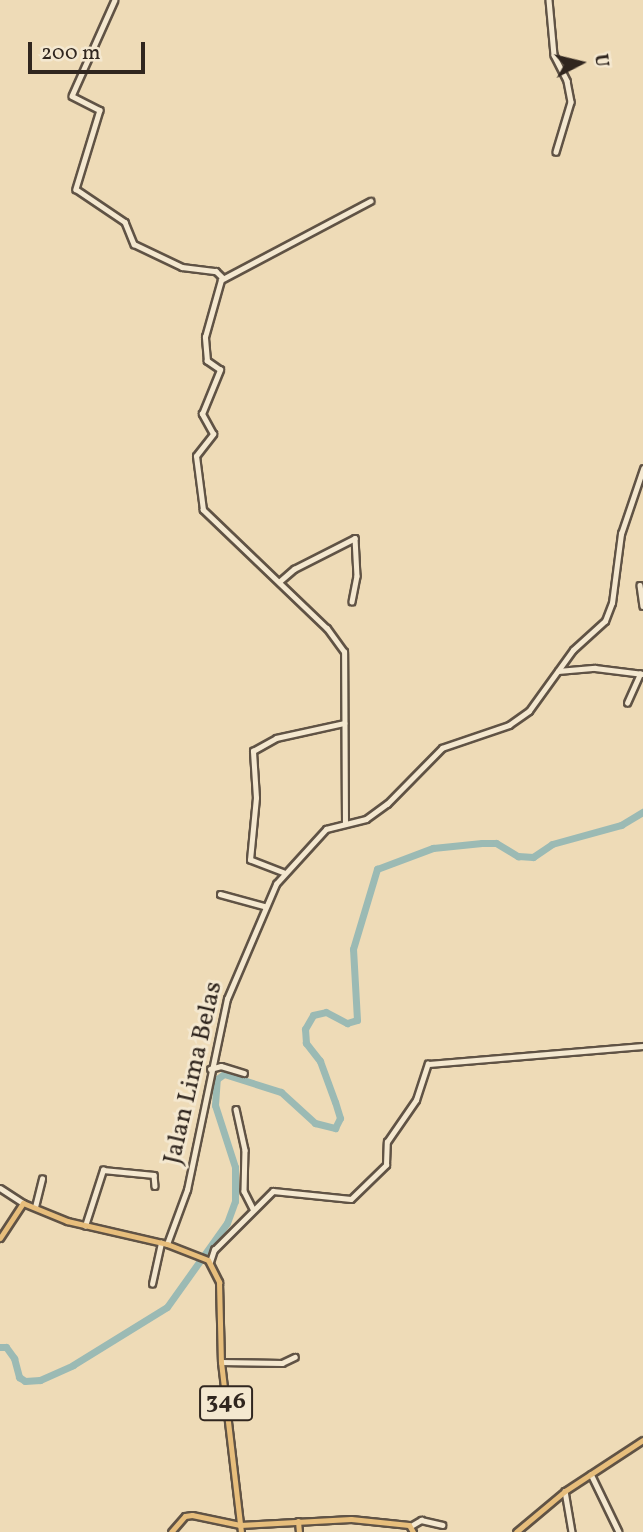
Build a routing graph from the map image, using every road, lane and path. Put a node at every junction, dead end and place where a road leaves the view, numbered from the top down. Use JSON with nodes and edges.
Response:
{"nodes":[{"id":1,"x":115,"y":0,"type":"edge"},
{"id":2,"x":549,"y":0,"type":"edge"},
{"id":3,"x":556,"y":152,"type":"dead end"},
{"id":4,"x":370,"y":201,"type":"dead end"},
{"id":5,"x":223,"y":278,"type":"junction"},
{"id":6,"x":643,"y":469,"type":"edge"},
{"id":7,"x":279,"y":582,"type":"junction"},
{"id":8,"x":640,"y":585,"type":"dead end"},
{"id":9,"x":352,"y":602,"type":"dead end"},
{"id":10,"x":643,"y":606,"type":"edge"},
{"id":11,"x":558,"y":671,"type":"junction"},
{"id":12,"x":641,"y":674,"type":"edge"},
{"id":13,"x":627,"y":703,"type":"dead end"},
{"id":14,"x":344,"y":723,"type":"junction"},
{"id":15,"x":345,"y":823,"type":"junction"},
{"id":16,"x":284,"y":873,"type":"junction"},
{"id":17,"x":220,"y":894,"type":"dead end"},
{"id":18,"x":264,"y":906,"type":"junction"},
{"id":19,"x":643,"y":1046,"type":"edge"},
{"id":20,"x":209,"y":1069,"type":"junction"},
{"id":21,"x":244,"y":1073,"type":"dead end"},
{"id":22,"x":236,"y":1110,"type":"dead end"},
{"id":23,"x":42,"y":1179,"type":"dead end"},
{"id":24,"x":155,"y":1185,"type":"dead end"},
{"id":25,"x":0,"y":1188,"type":"edge"},
{"id":26,"x":23,"y":1203,"type":"junction"},
{"id":27,"x":35,"y":1208,"type":"junction"},
{"id":28,"x":253,"y":1209,"type":"junction"},
{"id":29,"x":85,"y":1226,"type":"junction"},
{"id":30,"x":0,"y":1238,"type":"edge"},
{"id":31,"x":164,"y":1243,"type":"junction"},
{"id":32,"x":209,"y":1261,"type":"junction"},
{"id":33,"x":152,"y":1284,"type":"dead end"},
{"id":34,"x":295,"y":1357,"type":"dead end"},
{"id":35,"x":221,"y":1362,"type":"junction"},
{"id":36,"x":643,"y":1440,"type":"edge"},
{"id":37,"x":591,"y":1474,"type":"junction"},
{"id":38,"x":565,"y":1491,"type":"junction"},
{"id":39,"x":298,"y":1521,"type":"junction"},
{"id":40,"x":442,"y":1525,"type":"dead end"},
{"id":41,"x":241,"y":1528,"type":"edge"},
{"id":42,"x":412,"y":1529,"type":"edge"},
{"id":43,"x":171,"y":1532,"type":"edge"},
{"id":44,"x":299,"y":1532,"type":"edge"},
{"id":45,"x":516,"y":1532,"type":"edge"},
{"id":46,"x":572,"y":1532,"type":"edge"},
{"id":47,"x":619,"y":1532,"type":"edge"}],
"edges":[{"from":1,"to":5,"type":"street"},
{"from":2,"to":3,"type":"street"},
{"from":4,"to":5,"type":"street"},
{"from":5,"to":7,"type":"street"},
{"from":6,"to":11,"type":"street","name":"Jalan Lima Belas"},
{"from":7,"to":9,"type":"street"},
{"from":7,"to":14,"type":"street"},
{"from":8,"to":10,"type":"street"},
{"from":11,"to":12,"type":"street"},
{"from":11,"to":15,"type":"street","name":"Jalan Lima Belas"},
{"from":12,"to":13,"type":"street"},
{"from":14,"to":15,"type":"street"},
{"from":14,"to":16,"type":"street"},
{"from":15,"to":16,"type":"street","name":"Jalan Lima Belas"},
{"from":16,"to":18,"type":"street","name":"Jalan Lima Belas"},
{"from":17,"to":18,"type":"street"},
{"from":18,"to":20,"type":"street","name":"Jalan Lima Belas"},
{"from":19,"to":28,"type":"street"},
{"from":20,"to":21,"type":"street"},
{"from":20,"to":31,"type":"street","name":"Jalan Lima Belas"},
{"from":22,"to":28,"type":"street"},
{"from":23,"to":27,"type":"street"},
{"from":24,"to":29,"type":"street"},
{"from":25,"to":26,"type":"street"},
{"from":26,"to":27,"type":"main road","number":"346"},
{"from":26,"to":30,"type":"main road"},
{"from":27,"to":29,"type":"main road","number":"346"},
{"from":28,"to":32,"type":"street"},
{"from":29,"to":31,"type":"main road","number":"346"},
{"from":31,"to":32,"type":"main road","number":"346"},
{"from":31,"to":33,"type":"street","name":"Jalan Lima Belas"},
{"from":32,"to":35,"type":"main road","number":"346"},
{"from":34,"to":35,"type":"street"},
{"from":35,"to":41,"type":"main road","number":"346"},
{"from":36,"to":37,"type":"main road"},
{"from":37,"to":38,"type":"main road"},
{"from":37,"to":47,"type":"street"},
{"from":38,"to":45,"type":"main road"},
{"from":38,"to":46,"type":"street"},
{"from":39,"to":41,"type":"main road"},
{"from":39,"to":42,"type":"main road"},
{"from":39,"to":44,"type":"main road"},
{"from":40,"to":42,"type":"street"},
{"from":41,"to":43,"type":"main road"}]}
